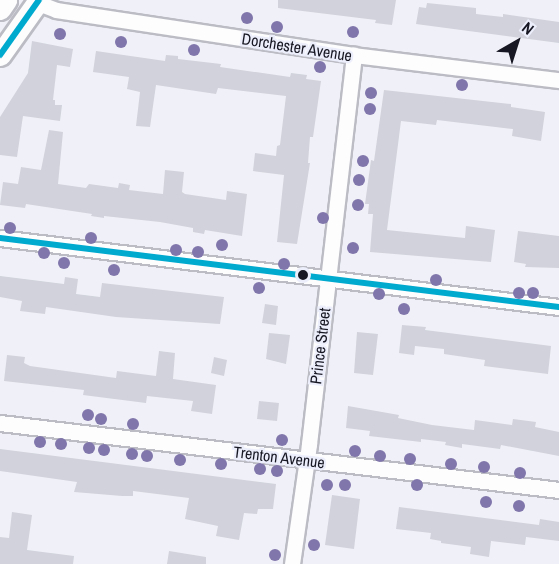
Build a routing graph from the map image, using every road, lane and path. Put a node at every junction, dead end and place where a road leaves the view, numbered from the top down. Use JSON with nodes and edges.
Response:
{"nodes":[{"id":1,"x":6,"y":0,"type":"edge"},
{"id":2,"x":39,"y":1,"type":"edge"},
{"id":3,"x":0,"y":9,"type":"edge"},
{"id":4,"x":0,"y":55,"type":"edge"},
{"id":5,"x":354,"y":56,"type":"junction"},
{"id":6,"x":559,"y":80,"type":"edge"},
{"id":7,"x":0,"y":238,"type":"edge"},
{"id":8,"x":328,"y":278,"type":"junction"},
{"id":9,"x":559,"y":307,"type":"edge"},
{"id":10,"x":0,"y":423,"type":"edge"},
{"id":11,"x":307,"y":460,"type":"junction"},
{"id":12,"x":559,"y":490,"type":"edge"},
{"id":13,"x":292,"y":564,"type":"edge"}],
"edges":[{"from":1,"to":3,"type":"main road"},
{"from":2,"to":4,"type":"main road"},
{"from":2,"to":5,"type":"street","name":"Dorchester Avenue"},
{"from":5,"to":6,"type":"street","name":"Dorchester Avenue"},
{"from":5,"to":8,"type":"street","name":"Prince Street"},
{"from":7,"to":8,"type":"street"},
{"from":8,"to":9,"type":"street"},
{"from":8,"to":11,"type":"street","name":"Prince Street"},
{"from":10,"to":11,"type":"street","name":"Trenton Avenue"},
{"from":11,"to":12,"type":"street","name":"Trenton Avenue"},
{"from":11,"to":13,"type":"street","name":"Prince Street"}]}
